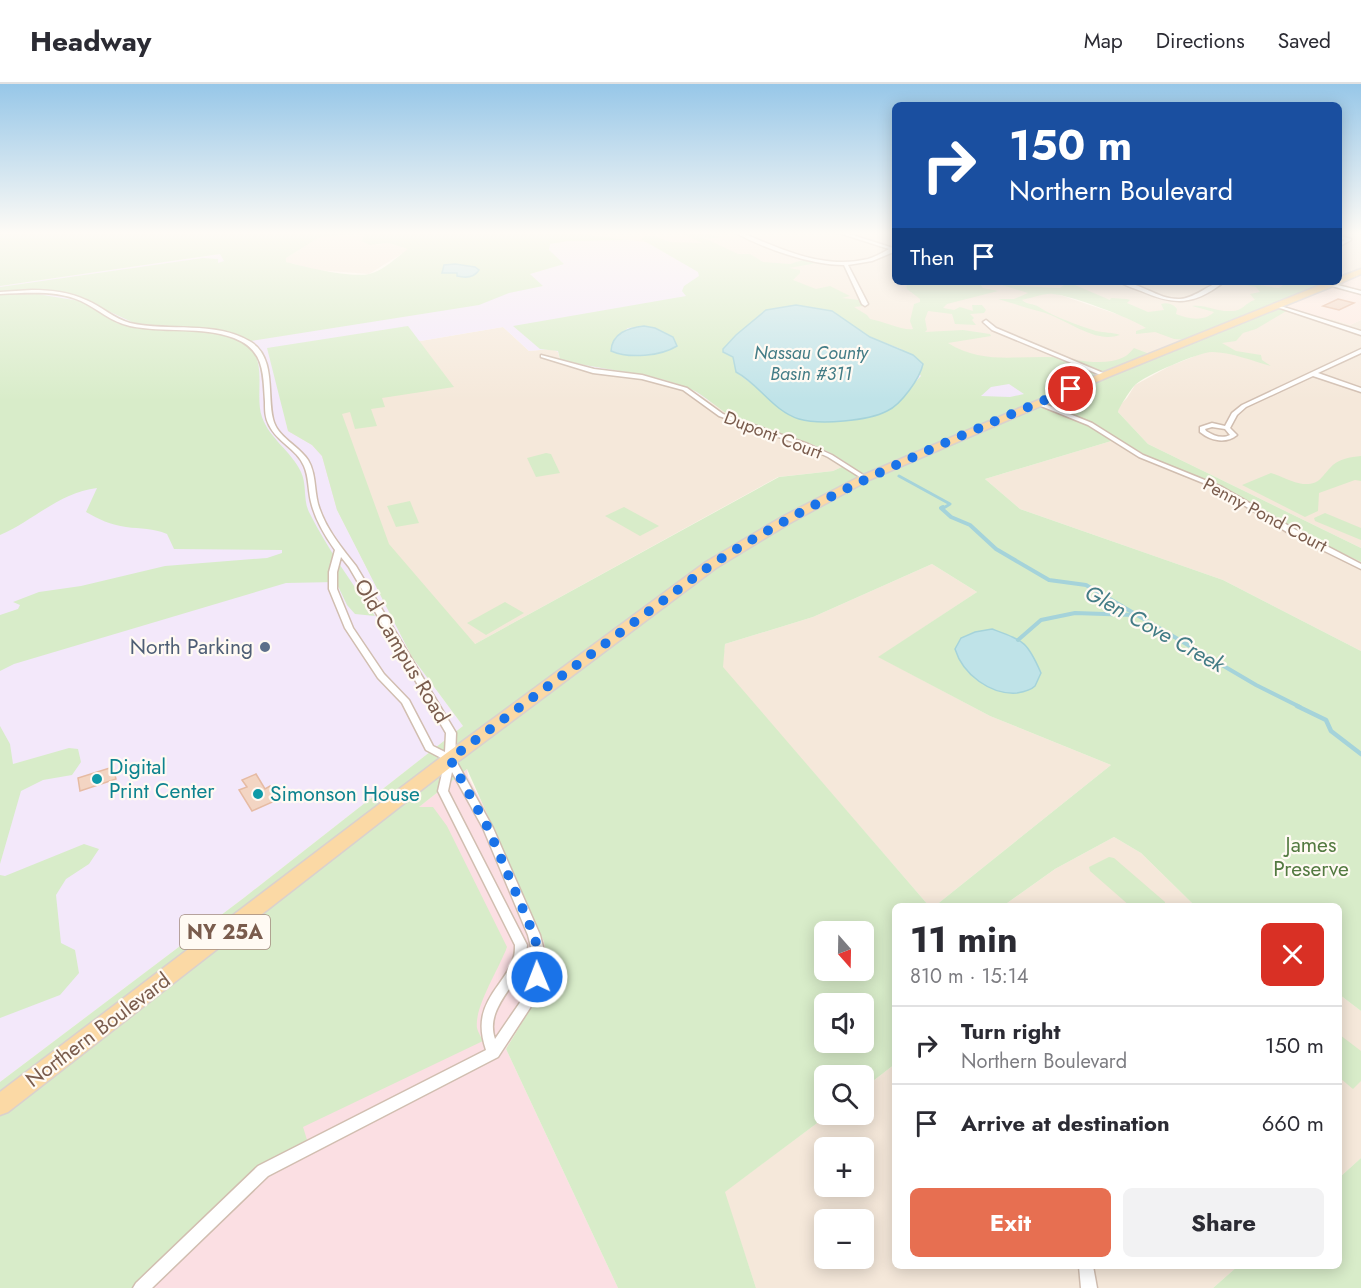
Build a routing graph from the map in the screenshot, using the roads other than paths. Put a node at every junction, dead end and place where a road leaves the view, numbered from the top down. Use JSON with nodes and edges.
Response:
{"nodes":[{"id":1,"x":857,"y":288,"type":"edge"},
{"id":2,"x":1139,"y":288,"type":"edge"},
{"id":3,"x":1211,"y":288,"type":"edge"},
{"id":4,"x":1319,"y":288,"type":"edge"},
{"id":5,"x":0,"y":293,"type":"edge"},
{"id":6,"x":865,"y":304,"type":"dead end"},
{"id":7,"x":1276,"y":305,"type":"junction"},
{"id":8,"x":986,"y":322,"type":"dead end"},
{"id":9,"x":1361,"y":333,"type":"edge"},
{"id":10,"x":1361,"y":351,"type":"edge"},
{"id":11,"x":543,"y":356,"type":"dead end"},
{"id":12,"x":1314,"y":374,"type":"junction"},
{"id":13,"x":1105,"y":375,"type":"junction"},
{"id":14,"x":1361,"y":390,"type":"edge"},
{"id":15,"x":1038,"y":403,"type":"junction"},
{"id":16,"x":1227,"y":428,"type":"dead end"},
{"id":17,"x":865,"y":478,"type":"junction"},
{"id":18,"x":338,"y":552,"type":"junction"},
{"id":19,"x":1361,"y":567,"type":"edge"},
{"id":20,"x":450,"y":759,"type":"junction"},
{"id":21,"x":493,"y":1053,"type":"junction"},
{"id":22,"x":0,"y":1105,"type":"edge"},
{"id":23,"x":1086,"y":1269,"type":"edge"},
{"id":24,"x":141,"y":1288,"type":"edge"},
{"id":25,"x":1089,"y":1288,"type":"edge"}],
"edges":[{"from":1,"to":6,"type":"street"},
{"from":2,"to":3,"type":"street"},
{"from":4,"to":7,"type":"main road","name":"Northern Boulevard","number":"NY 25A"},
{"from":5,"to":18,"type":"street","name":"Old Campus Road"},
{"from":7,"to":9,"type":"street"},
{"from":7,"to":13,"type":"main road","name":"Northern Boulevard","number":"NY 25A"},
{"from":8,"to":13,"type":"street"},
{"from":10,"to":12,"type":"street"},
{"from":11,"to":17,"type":"street","name":"Dupont Court"},
{"from":12,"to":14,"type":"street"},
{"from":12,"to":16,"type":"street"},
{"from":13,"to":15,"type":"main road","name":"Northern Boulevard","number":"NY 25A"},
{"from":15,"to":17,"type":"main road","name":"Northern Boulevard","number":"NY 25A"},
{"from":15,"to":19,"type":"street","name":"Penny Pond Court"},
{"from":17,"to":20,"type":"main road","name":"Northern Boulevard","number":"NY 25A"},
{"from":18,"to":20,"type":"street","name":"Old Campus Road"},
{"from":18,"to":20,"type":"street","name":"Old Campus Road"},
{"from":20,"to":21,"type":"street"},
{"from":20,"to":21,"type":"street"},
{"from":20,"to":22,"type":"main road","name":"Northern Boulevard","number":"NY 25A"},
{"from":21,"to":24,"type":"street"},
{"from":23,"to":25,"type":"street"}]}
